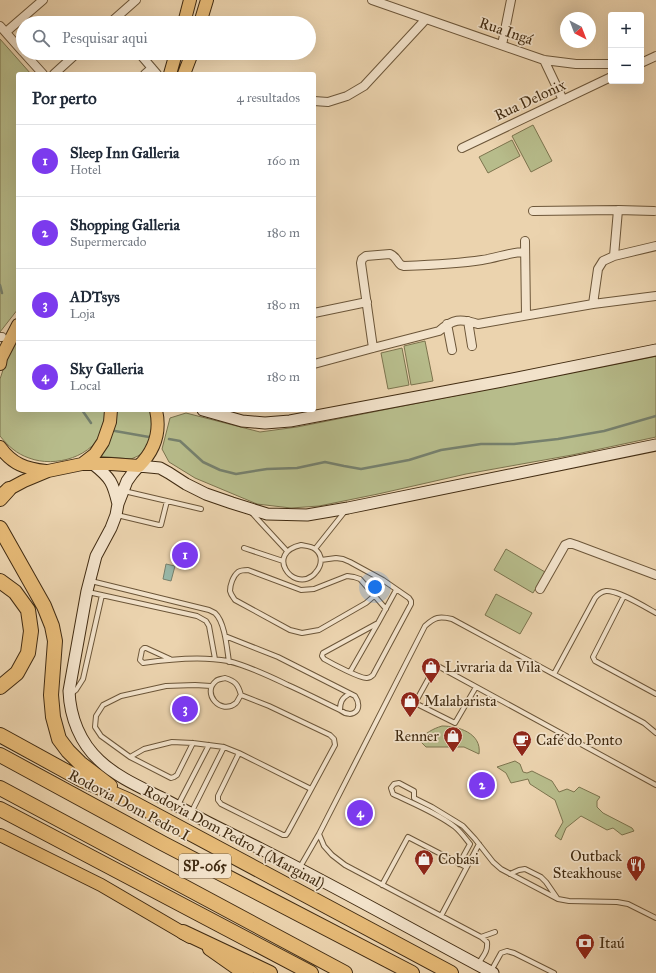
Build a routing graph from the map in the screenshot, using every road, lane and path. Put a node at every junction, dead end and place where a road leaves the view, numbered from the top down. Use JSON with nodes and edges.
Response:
{"nodes":[{"id":1,"x":43,"y":0,"type":"edge"},
{"id":2,"x":136,"y":0,"type":"edge"},
{"id":3,"x":190,"y":0,"type":"edge"},
{"id":4,"x":207,"y":0,"type":"edge"},
{"id":5,"x":372,"y":0,"type":"edge"},
{"id":6,"x":511,"y":0,"type":"edge"},
{"id":7,"x":392,"y":3,"type":"edge"},
{"id":8,"x":24,"y":16,"type":"edge"},
{"id":9,"x":119,"y":16,"type":"edge"},
{"id":10,"x":186,"y":16,"type":"edge"},
{"id":11,"x":202,"y":16,"type":"edge"},
{"id":12,"x":426,"y":19,"type":"junction"},
{"id":13,"x":16,"y":23,"type":"edge"},
{"id":14,"x":0,"y":26,"type":"edge"},
{"id":15,"x":6,"y":32,"type":"junction"},
{"id":16,"x":16,"y":43,"type":"edge"},
{"id":17,"x":502,"y":45,"type":"junction"},
{"id":18,"x":654,"y":57,"type":"edge"},
{"id":19,"x":644,"y":59,"type":"edge"},
{"id":20,"x":31,"y":60,"type":"edge"},
{"id":21,"x":69,"y":60,"type":"edge"},
{"id":22,"x":143,"y":60,"type":"edge"},
{"id":23,"x":174,"y":60,"type":"edge"},
{"id":24,"x":189,"y":60,"type":"edge"},
{"id":25,"x":544,"y":60,"type":"junction"},
{"id":26,"x":644,"y":62,"type":"edge"},
{"id":27,"x":608,"y":64,"type":"edge"},
{"id":28,"x":41,"y":72,"type":"edge"},
{"id":29,"x":56,"y":72,"type":"edge"},
{"id":30,"x":151,"y":72,"type":"edge"},
{"id":31,"x":171,"y":72,"type":"edge"},
{"id":32,"x":185,"y":72,"type":"edge"},
{"id":33,"x":608,"y":79,"type":"edge"},
{"id":34,"x":563,"y":100,"type":"junction"},
{"id":35,"x":316,"y":101,"type":"edge"},
{"id":36,"x":462,"y":148,"type":"dead end"},
{"id":37,"x":533,"y":210,"type":"dead end"},
{"id":38,"x":618,"y":210,"type":"junction"},
{"id":39,"x":654,"y":211,"type":"dead end"},
{"id":40,"x":525,"y":241,"type":"dead end"},
{"id":41,"x":656,"y":246,"type":"edge"},
{"id":42,"x":525,"y":252,"type":"junction"},
{"id":43,"x":614,"y":256,"type":"junction"},
{"id":44,"x":656,"y":296,"type":"edge"},
{"id":45,"x":367,"y":302,"type":"junction"},
{"id":46,"x":593,"y":304,"type":"junction"},
{"id":47,"x":316,"y":313,"type":"edge"},
{"id":48,"x":526,"y":315,"type":"junction"},
{"id":49,"x":468,"y":321,"type":"junction"},
{"id":50,"x":447,"y":324,"type":"junction"},
{"id":51,"x":16,"y":329,"type":"edge"},
{"id":52,"x":472,"y":346,"type":"dead end"},
{"id":53,"x":373,"y":348,"type":"junction"},
{"id":54,"x":452,"y":350,"type":"dead end"},
{"id":55,"x":656,"y":350,"type":"edge"},
{"id":56,"x":316,"y":363,"type":"edge"},
{"id":57,"x":0,"y":364,"type":"edge"},
{"id":58,"x":111,"y":412,"type":"edge"},
{"id":59,"x":156,"y":412,"type":"edge"},
{"id":60,"x":210,"y":412,"type":"edge"},
{"id":61,"x":656,"y":445,"type":"edge"},
{"id":62,"x":0,"y":447,"type":"edge"},
{"id":63,"x":88,"y":464,"type":"junction"},
{"id":64,"x":139,"y":466,"type":"junction"},
{"id":65,"x":48,"y":471,"type":"junction"},
{"id":66,"x":123,"y":491,"type":"junction"},
{"id":67,"x":3,"y":494,"type":"edge"},
{"id":68,"x":167,"y":501,"type":"junction"},
{"id":69,"x":247,"y":508,"type":"junction"},
{"id":70,"x":348,"y":508,"type":"junction"},
{"id":71,"x":201,"y":509,"type":"dead end"},
{"id":72,"x":117,"y":510,"type":"junction"},
{"id":73,"x":0,"y":528,"type":"edge"},
{"id":74,"x":244,"y":548,"type":"dead end"},
{"id":75,"x":315,"y":549,"type":"junction"},
{"id":76,"x":287,"y":551,"type":"junction"},
{"id":77,"x":321,"y":560,"type":"junction"},
{"id":78,"x":283,"y":561,"type":"junction"},
{"id":79,"x":656,"y":575,"type":"edge"},
{"id":80,"x":383,"y":580,"type":"junction"},
{"id":81,"x":0,"y":581,"type":"edge"},
{"id":82,"x":88,"y":586,"type":"junction"},
{"id":83,"x":396,"y":590,"type":"junction"},
{"id":84,"x":540,"y":590,"type":"dead end"},
{"id":85,"x":102,"y":595,"type":"junction"},
{"id":86,"x":374,"y":596,"type":"junction"},
{"id":87,"x":624,"y":596,"type":"junction"},
{"id":88,"x":386,"y":609,"type":"junction"},
{"id":89,"x":656,"y":613,"type":"edge"},
{"id":90,"x":378,"y":623,"type":"junction"},
{"id":91,"x":225,"y":636,"type":"junction"},
{"id":92,"x":170,"y":659,"type":"junction"},
{"id":93,"x":215,"y":659,"type":"junction"},
{"id":94,"x":229,"y":662,"type":"junction"},
{"id":95,"x":350,"y":672,"type":"junction"},
{"id":96,"x":554,"y":674,"type":"junction"},
{"id":97,"x":211,"y":686,"type":"junction"},
{"id":98,"x":0,"y":687,"type":"edge"},
{"id":99,"x":476,"y":687,"type":"junction"},
{"id":100,"x":349,"y":694,"type":"junction"},
{"id":101,"x":656,"y":694,"type":"edge"},
{"id":102,"x":241,"y":695,"type":"junction"},
{"id":103,"x":69,"y":696,"type":"junction"},
{"id":104,"x":340,"y":710,"type":"junction"},
{"id":105,"x":656,"y":733,"type":"edge"},
{"id":106,"x":0,"y":735,"type":"edge"},
{"id":107,"x":193,"y":743,"type":"junction"},
{"id":108,"x":209,"y":745,"type":"junction"},
{"id":109,"x":224,"y":747,"type":"junction"},
{"id":110,"x":239,"y":753,"type":"junction"},
{"id":111,"x":0,"y":755,"type":"edge"},
{"id":112,"x":130,"y":756,"type":"junction"},
{"id":113,"x":656,"y":785,"type":"edge"},
{"id":114,"x":0,"y":788,"type":"edge"},
{"id":115,"x":311,"y":789,"type":"junction"},
{"id":116,"x":128,"y":800,"type":"junction"},
{"id":117,"x":177,"y":806,"type":"junction"},
{"id":118,"x":0,"y":810,"type":"edge"},
{"id":119,"x":191,"y":814,"type":"junction"},
{"id":120,"x":319,"y":834,"type":"junction"},
{"id":121,"x":0,"y":835,"type":"edge"},
{"id":122,"x":479,"y":844,"type":"junction"},
{"id":123,"x":459,"y":864,"type":"junction"},
{"id":124,"x":466,"y":867,"type":"junction"},
{"id":125,"x":300,"y":868,"type":"junction"},
{"id":126,"x":510,"y":874,"type":"junction"},
{"id":127,"x":382,"y":885,"type":"junction"},
{"id":128,"x":558,"y":899,"type":"junction"},
{"id":129,"x":441,"y":916,"type":"junction"},
{"id":130,"x":656,"y":918,"type":"edge"},
{"id":131,"x":183,"y":932,"type":"junction"},
{"id":132,"x":495,"y":932,"type":"dead end"},
{"id":133,"x":481,"y":937,"type":"junction"},
{"id":134,"x":478,"y":964,"type":"junction"},
{"id":135,"x":492,"y":972,"type":"edge"},
{"id":136,"x":247,"y":973,"type":"edge"},
{"id":137,"x":270,"y":973,"type":"edge"},
{"id":138,"x":311,"y":973,"type":"edge"},
{"id":139,"x":345,"y":973,"type":"edge"},
{"id":140,"x":412,"y":973,"type":"edge"},
{"id":141,"x":451,"y":973,"type":"edge"},
{"id":142,"x":554,"y":973,"type":"edge"}],
"edges":[{"from":1,"to":8,"type":"street"},
{"from":2,"to":9,"type":"street"},
{"from":3,"to":10,"type":"main road"},
{"from":4,"to":11,"type":"main road"},
{"from":5,"to":7,"type":"street","name":"Rua Ingá"},
{"from":6,"to":17,"type":"street"},
{"from":7,"to":12,"type":"street","name":"Rua Ingá"},
{"from":12,"to":17,"type":"street","name":"Rua Ingá"},
{"from":12,"to":35,"type":"street"},
{"from":13,"to":15,"type":"street"},
{"from":14,"to":15,"type":"street"},
{"from":15,"to":16,"type":"street"},
{"from":17,"to":25,"type":"street","name":"Rua Ingá"},
{"from":18,"to":19,"type":"street"},
{"from":18,"to":26,"type":"street"},
{"from":20,"to":28,"type":"street"},
{"from":21,"to":29,"type":"street"},
{"from":22,"to":30,"type":"street"},
{"from":23,"to":31,"type":"main road"},
{"from":24,"to":32,"type":"main road"},
{"from":25,"to":27,"type":"street","name":"Rua Ingá"},
{"from":25,"to":34,"type":"street"},
{"from":33,"to":34,"type":"street","name":"Rua Delonix"},
{"from":34,"to":36,"type":"street","name":"Rua Delonix"},
{"from":37,"to":38,"type":"street"},
{"from":38,"to":39,"type":"street"},
{"from":38,"to":43,"type":"street"},
{"from":40,"to":42,"type":"street"},
{"from":41,"to":43,"type":"street"},
{"from":42,"to":45,"type":"street"},
{"from":42,"to":48,"type":"street"},
{"from":43,"to":46,"type":"street"},
{"from":44,"to":46,"type":"street"},
{"from":45,"to":47,"type":"street"},
{"from":45,"to":53,"type":"street"},
{"from":46,"to":48,"type":"street"},
{"from":48,"to":49,"type":"street"},
{"from":49,"to":50,"type":"street"},
{"from":49,"to":52,"type":"street"},
{"from":50,"to":53,"type":"street"},
{"from":50,"to":54,"type":"street"},
{"from":51,"to":57,"type":"main road"},
{"from":53,"to":56,"type":"street"},
{"from":55,"to":60,"type":"street"},
{"from":58,"to":63,"type":"main road"},
{"from":59,"to":64,"type":"main road"},
{"from":61,"to":70,"type":"street"},
{"from":62,"to":65,"type":"main road"},
{"from":63,"to":64,"type":"main road"},
{"from":63,"to":65,"type":"main road"},
{"from":63,"to":72,"type":"street"},
{"from":64,"to":66,"type":"street"},
{"from":64,"to":69,"type":"street"},
{"from":65,"to":67,"type":"main road"},
{"from":66,"to":68,"type":"lane"},
{"from":66,"to":72,"type":"street"},
{"from":68,"to":71,"type":"lane"},
{"from":68,"to":72,"type":"lane"},
{"from":69,"to":70,"type":"street"},
{"from":69,"to":76,"type":"lane"},
{"from":70,"to":75,"type":"lane"},
{"from":72,"to":82,"type":"street"},
{"from":73,"to":116,"type":"highway"},
{"from":74,"to":78,"type":"lane"},
{"from":75,"to":76,"type":"lane"},
{"from":75,"to":77,"type":"lane"},
{"from":76,"to":78,"type":"lane"},
{"from":77,"to":78,"type":"lane"},
{"from":77,"to":80,"type":"lane"},
{"from":79,"to":84,"type":"street"},
{"from":80,"to":83,"type":"lane"},
{"from":80,"to":86,"type":"lane"},
{"from":81,"to":98,"type":"highway"},
{"from":82,"to":85,"type":"lane"},
{"from":82,"to":91,"type":"lane"},
{"from":82,"to":103,"type":"street"},
{"from":83,"to":88,"type":"lane"},
{"from":83,"to":95,"type":"lane"},
{"from":85,"to":93,"type":"lane"},
{"from":85,"to":103,"type":"lane"},
{"from":86,"to":86,"type":"lane"},
{"from":86,"to":88,"type":"lane"},
{"from":87,"to":89,"type":"lane"},
{"from":87,"to":96,"type":"lane"},
{"from":87,"to":101,"type":"lane"},
{"from":88,"to":90,"type":"lane"},
{"from":90,"to":95,"type":"lane"},
{"from":90,"to":95,"type":"lane"},
{"from":91,"to":94,"type":"lane"},
{"from":91,"to":100,"type":"lane"},
{"from":92,"to":92,"type":"lane"},
{"from":92,"to":93,"type":"lane"},
{"from":93,"to":94,"type":"lane"},
{"from":94,"to":104,"type":"lane"},
{"from":96,"to":105,"type":"lane"},
{"from":96,"to":120,"type":"lane"},
{"from":97,"to":102,"type":"lane"},
{"from":97,"to":102,"type":"lane"},
{"from":97,"to":112,"type":"lane"},
{"from":99,"to":99,"type":"lane"},
{"from":99,"to":113,"type":"lane"},
{"from":100,"to":104,"type":"lane"},
{"from":100,"to":104,"type":"lane"},
{"from":102,"to":115,"type":"lane"},
{"from":103,"to":117,"type":"street"},
{"from":106,"to":116,"type":"highway","name":"Rodovia Dom Pedro I (Marginal)","number":"SP-065"},
{"from":107,"to":108,"type":"lane"},
{"from":107,"to":112,"type":"lane"},
{"from":107,"to":112,"type":"lane"},
{"from":108,"to":109,"type":"lane"},
{"from":108,"to":117,"type":"lane"},
{"from":109,"to":110,"type":"lane"},
{"from":109,"to":119,"type":"lane"},
{"from":110,"to":115,"type":"lane"},
{"from":110,"to":115,"type":"lane"},
{"from":111,"to":140,"type":"highway","name":"Rodovia Dom Pedro I","number":"SP-065"},
{"from":114,"to":139,"type":"highway","number":"SP-065"},
{"from":116,"to":141,"type":"highway","name":"Rodovia Dom Pedro I (Marginal)","number":"SP-065"},
{"from":117,"to":119,"type":"street"},
{"from":118,"to":138,"type":"highway"},
{"from":119,"to":125,"type":"street"},
{"from":120,"to":125,"type":"lane"},
{"from":120,"to":127,"type":"lane"},
{"from":121,"to":131,"type":"main road"},
{"from":122,"to":123,"type":"lane"},
{"from":122,"to":124,"type":"lane"},
{"from":122,"to":126,"type":"lane"},
{"from":123,"to":124,"type":"lane"},
{"from":123,"to":127,"type":"lane"},
{"from":124,"to":129,"type":"lane"},
{"from":125,"to":134,"type":"street"},
{"from":126,"to":128,"type":"lane"},
{"from":126,"to":128,"type":"lane"},
{"from":127,"to":129,"type":"lane"},
{"from":128,"to":130,"type":"lane"},
{"from":129,"to":133,"type":"lane"},
{"from":131,"to":136,"type":"main road"},
{"from":131,"to":137,"type":"highway"},
{"from":132,"to":133,"type":"lane"},
{"from":133,"to":134,"type":"lane"},
{"from":134,"to":135,"type":"street"},
{"from":135,"to":142,"type":"lane"}]}
